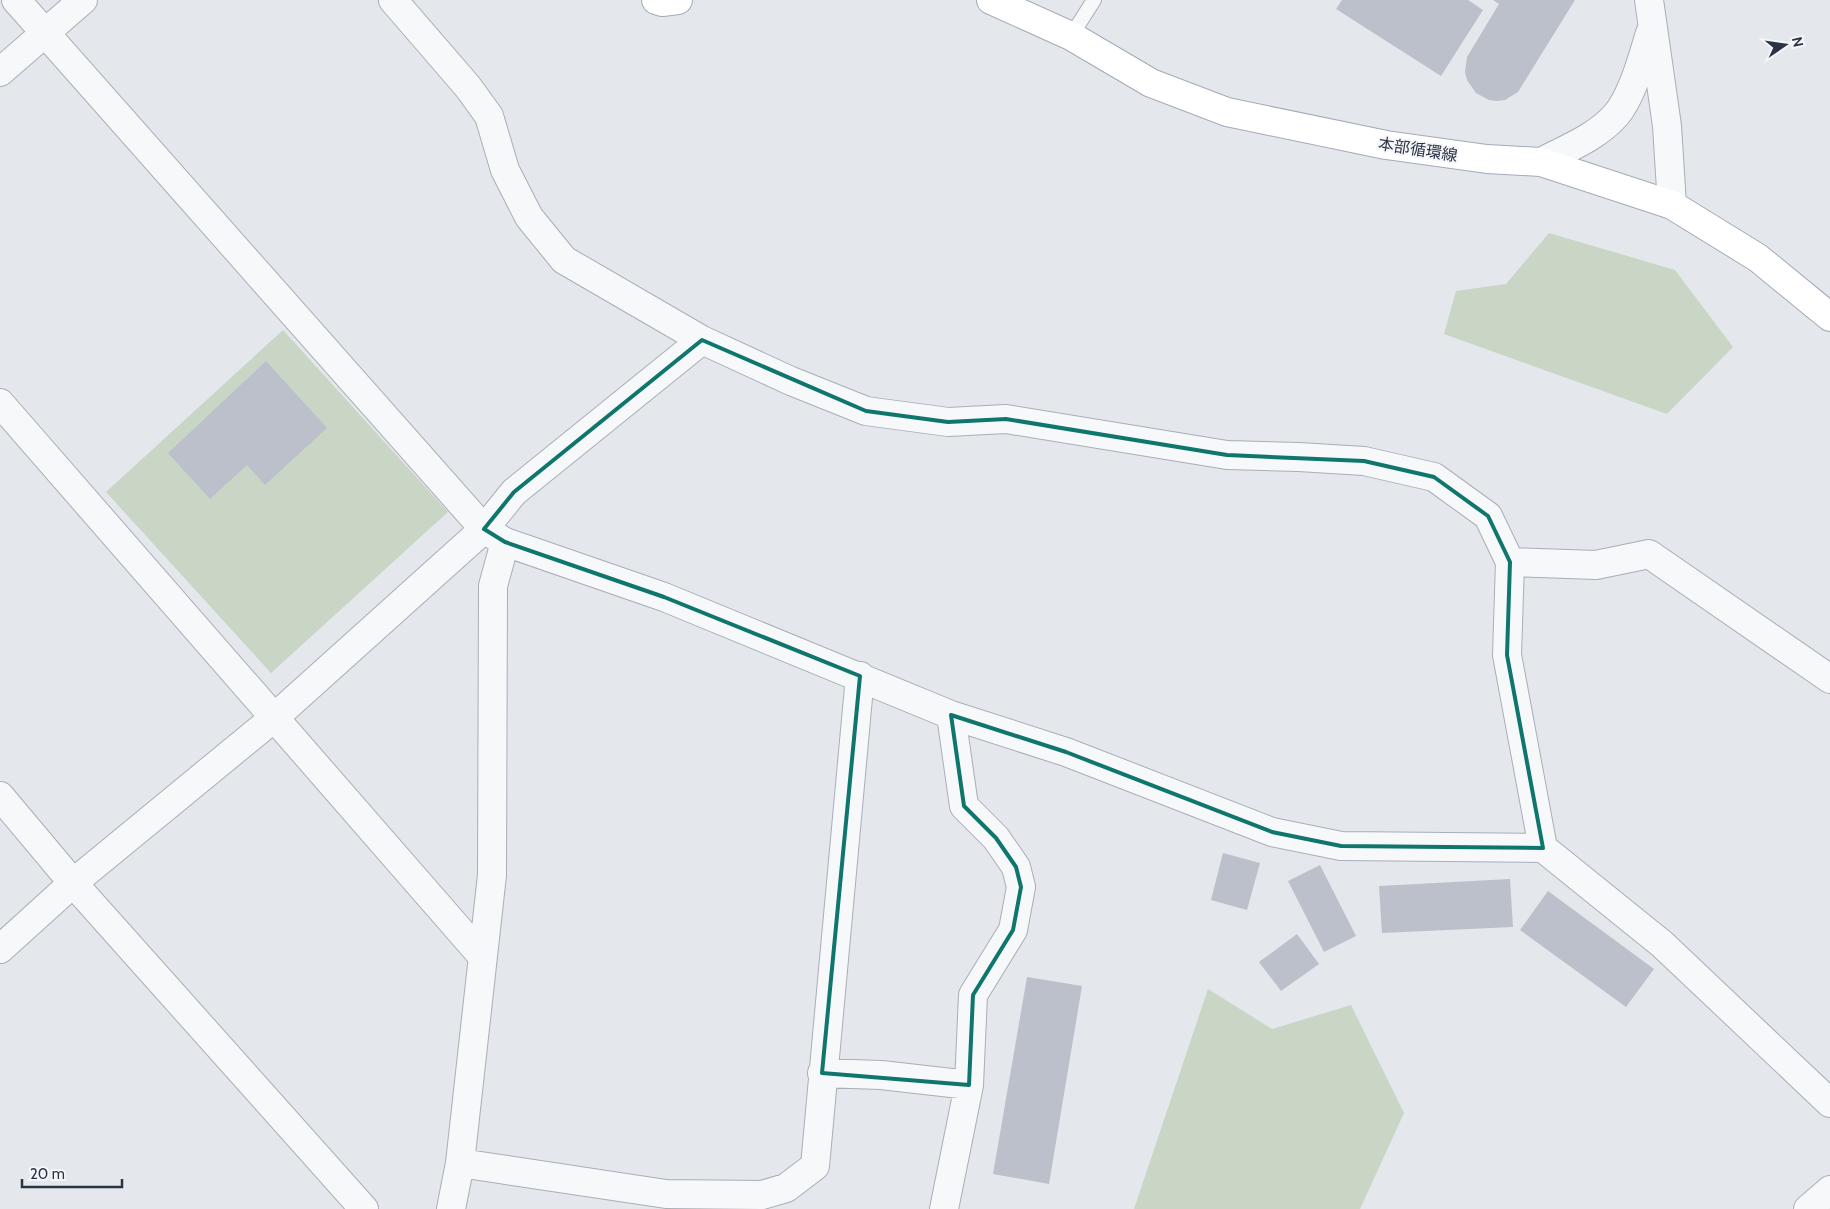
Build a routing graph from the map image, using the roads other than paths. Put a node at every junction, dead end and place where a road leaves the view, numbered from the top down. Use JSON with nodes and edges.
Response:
{"nodes":[{"id":1,"x":16,"y":0,"type":"edge"},
{"id":2,"x":83,"y":0,"type":"edge"},
{"id":3,"x":393,"y":0,"type":"edge"},
{"id":4,"x":656,"y":0,"type":"edge"},
{"id":5,"x":678,"y":0,"type":"edge"},
{"id":6,"x":991,"y":0,"type":"edge"},
{"id":7,"x":1094,"y":0,"type":"edge"},
{"id":8,"x":1651,"y":13,"type":"edge"},
{"id":9,"x":44,"y":34,"type":"junction"},
{"id":10,"x":1071,"y":36,"type":"junction"},
{"id":11,"x":0,"y":72,"type":"edge"},
{"id":12,"x":1541,"y":162,"type":"junction"},
{"id":13,"x":1672,"y":205,"type":"junction"},
{"id":14,"x":1830,"y":317,"type":"edge"},
{"id":15,"x":702,"y":340,"type":"junction"},
{"id":16,"x":0,"y":403,"type":"edge"},
{"id":17,"x":494,"y":536,"type":"junction"},
{"id":18,"x":1510,"y":562,"type":"junction"},
{"id":19,"x":860,"y":676,"type":"junction"},
{"id":20,"x":1830,"y":679,"type":"edge"},
{"id":21,"x":951,"y":715,"type":"junction"},
{"id":22,"x":275,"y":717,"type":"junction"},
{"id":23,"x":0,"y":796,"type":"edge"},
{"id":24,"x":1543,"y":848,"type":"junction"},
{"id":25,"x":73,"y":883,"type":"junction"},
{"id":26,"x":0,"y":949,"type":"edge"},
{"id":27,"x":482,"y":956,"type":"junction"},
{"id":28,"x":822,"y":1073,"type":"junction"},
{"id":29,"x":969,"y":1085,"type":"junction"},
{"id":30,"x":1830,"y":1103,"type":"edge"},
{"id":31,"x":460,"y":1164,"type":"junction"},
{"id":32,"x":1830,"y":1190,"type":"edge"},
{"id":33,"x":364,"y":1209,"type":"edge"},
{"id":34,"x":451,"y":1209,"type":"edge"},
{"id":35,"x":944,"y":1209,"type":"edge"},
{"id":36,"x":1808,"y":1209,"type":"edge"}],
"edges":[{"from":1,"to":9,"type":"street"},
{"from":2,"to":9,"type":"street"},
{"from":3,"to":15,"type":"street"},
{"from":4,"to":5,"type":"main road"},
{"from":6,"to":10,"type":"main road","name":"本部循環線"},
{"from":7,"to":10,"type":"lane"},
{"from":8,"to":12,"type":"street"},
{"from":8,"to":13,"type":"street"},
{"from":9,"to":11,"type":"street"},
{"from":9,"to":17,"type":"street"},
{"from":10,"to":12,"type":"main road","name":"本部循環線"},
{"from":12,"to":13,"type":"main road","name":"本部循環線"},
{"from":13,"to":14,"type":"main road","name":"本部循環線"},
{"from":15,"to":17,"type":"street"},
{"from":15,"to":18,"type":"street"},
{"from":16,"to":22,"type":"street"},
{"from":17,"to":19,"type":"street"},
{"from":17,"to":22,"type":"street"},
{"from":17,"to":27,"type":"street"},
{"from":18,"to":20,"type":"street"},
{"from":18,"to":24,"type":"street"},
{"from":19,"to":21,"type":"street"},
{"from":19,"to":28,"type":"street"},
{"from":21,"to":24,"type":"street"},
{"from":21,"to":29,"type":"street"},
{"from":22,"to":25,"type":"street"},
{"from":22,"to":27,"type":"street"},
{"from":23,"to":25,"type":"street"},
{"from":24,"to":30,"type":"street"},
{"from":25,"to":26,"type":"street"},
{"from":25,"to":33,"type":"street"},
{"from":27,"to":31,"type":"street"},
{"from":28,"to":29,"type":"street"},
{"from":28,"to":31,"type":"street"},
{"from":29,"to":35,"type":"street"},
{"from":31,"to":34,"type":"street"},
{"from":32,"to":36,"type":"street"}]}
